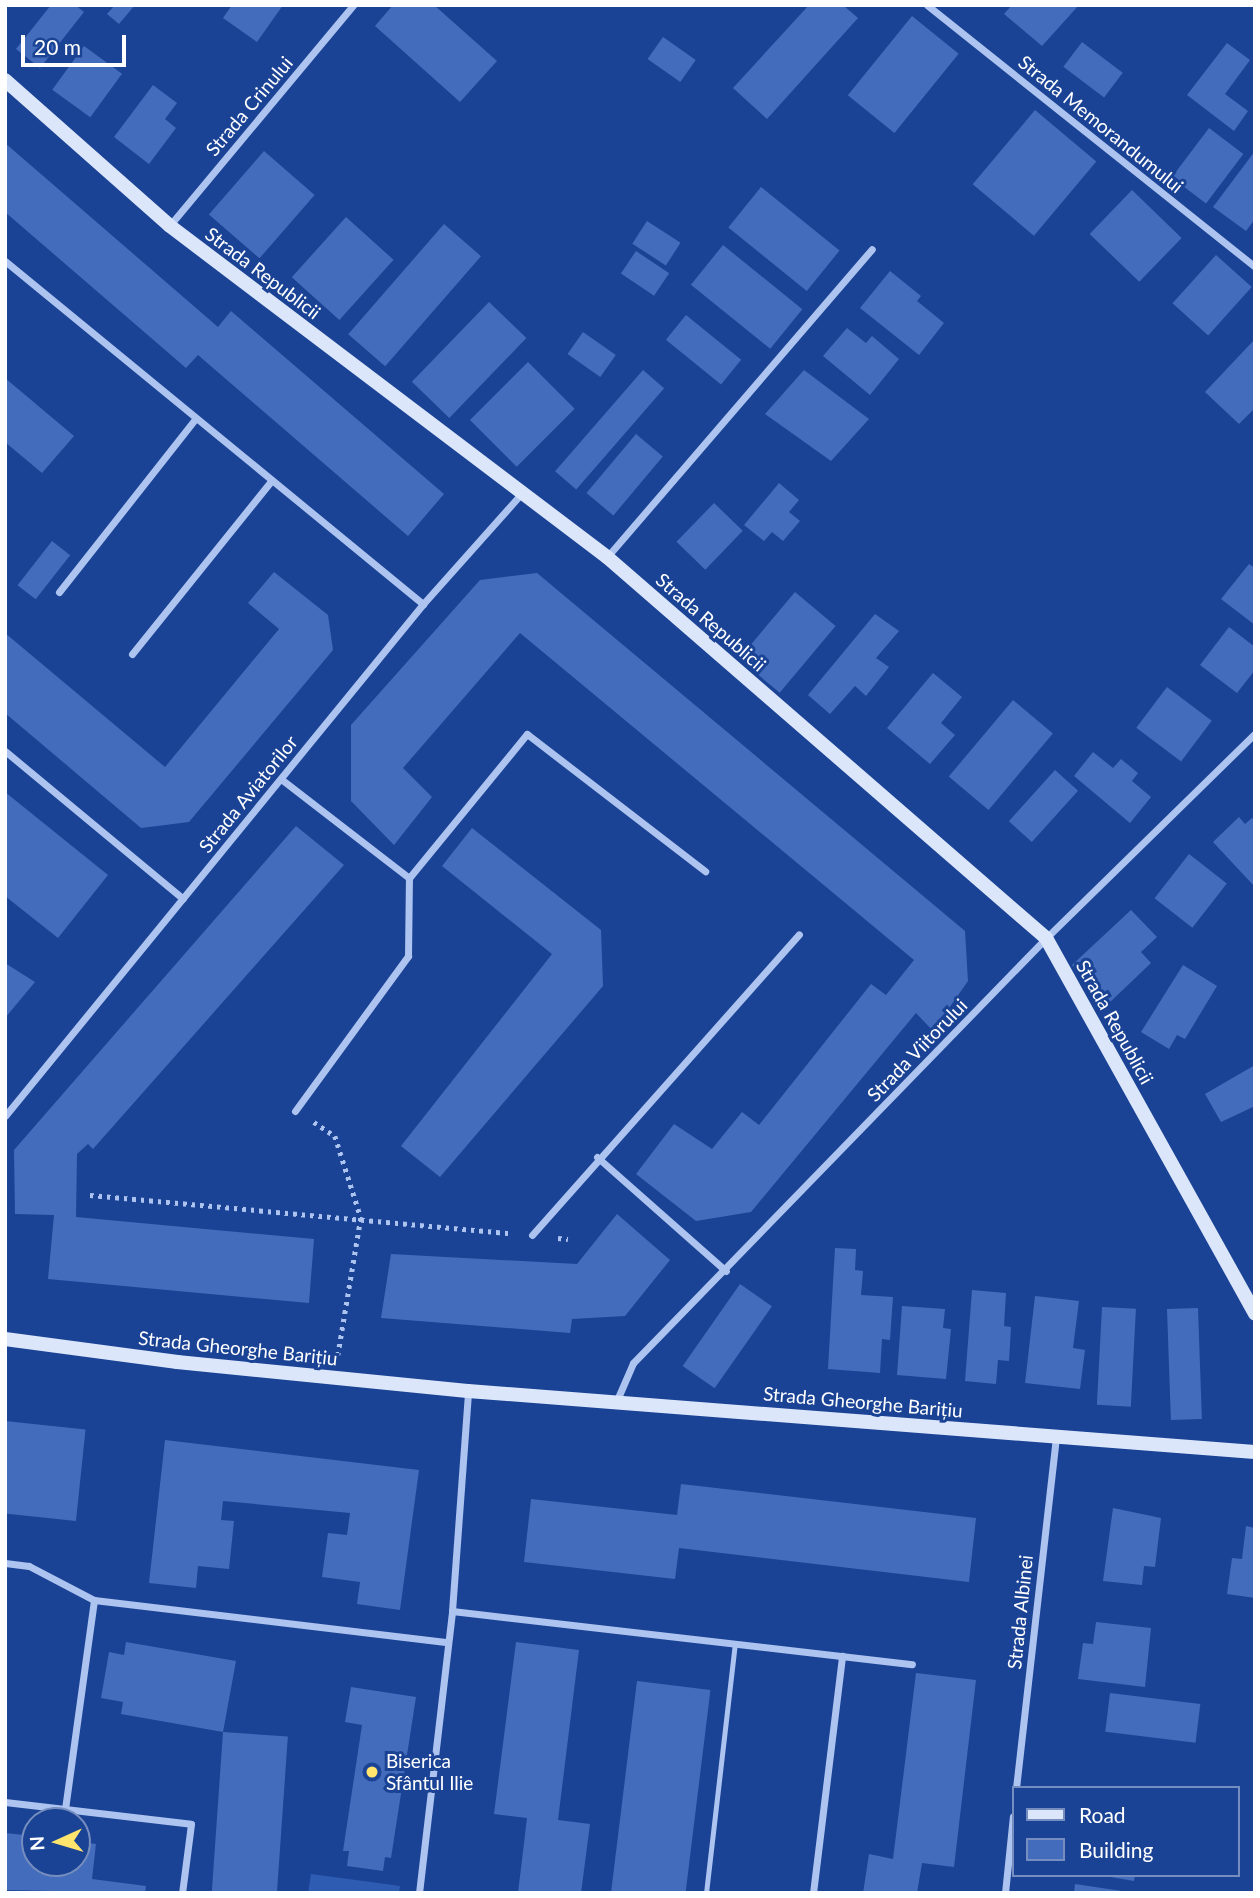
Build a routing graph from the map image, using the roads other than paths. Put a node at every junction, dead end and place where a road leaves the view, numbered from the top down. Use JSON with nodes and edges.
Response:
{"nodes":[{"id":1,"x":353,"y":5,"type":"edge"},
{"id":2,"x":927,"y":5,"type":"edge"},
{"id":3,"x":5,"y":80,"type":"edge"},
{"id":4,"x":170,"y":226,"type":"junction"},
{"id":5,"x":872,"y":249,"type":"dead end"},
{"id":6,"x":5,"y":261,"type":"edge"},
{"id":7,"x":1255,"y":267,"type":"edge"},
{"id":8,"x":196,"y":418,"type":"junction"},
{"id":9,"x":272,"y":480,"type":"junction"},
{"id":10,"x":520,"y":495,"type":"junction"},
{"id":11,"x":607,"y":557,"type":"junction"},
{"id":12,"x":59,"y":592,"type":"dead end"},
{"id":13,"x":423,"y":604,"type":"junction"},
{"id":14,"x":132,"y":654,"type":"dead end"},
{"id":15,"x":1255,"y":733,"type":"edge"},
{"id":16,"x":5,"y":751,"type":"edge"},
{"id":17,"x":281,"y":779,"type":"junction"},
{"id":18,"x":705,"y":871,"type":"dead end"},
{"id":19,"x":409,"y":877,"type":"junction"},
{"id":20,"x":183,"y":899,"type":"junction"},
{"id":21,"x":799,"y":934,"type":"dead end"},
{"id":22,"x":1046,"y":938,"type":"junction"},
{"id":23,"x":295,"y":1111,"type":"road end"},
{"id":24,"x":5,"y":1116,"type":"edge"},
{"id":25,"x":597,"y":1157,"type":"junction"},
{"id":26,"x":532,"y":1235,"type":"road end"},
{"id":27,"x":726,"y":1271,"type":"junction"},
{"id":28,"x":1255,"y":1314,"type":"edge"},
{"id":29,"x":5,"y":1339,"type":"edge"},
{"id":30,"x":468,"y":1391,"type":"junction"},
{"id":31,"x":617,"y":1400,"type":"junction"},
{"id":32,"x":1056,"y":1439,"type":"junction"},
{"id":33,"x":1255,"y":1452,"type":"edge"},
{"id":34,"x":5,"y":1563,"type":"edge"},
{"id":35,"x":94,"y":1600,"type":"junction"},
{"id":36,"x":452,"y":1611,"type":"junction"},
{"id":37,"x":448,"y":1643,"type":"junction"},
{"id":38,"x":734,"y":1644,"type":"junction"},
{"id":39,"x":842,"y":1656,"type":"junction"},
{"id":40,"x":912,"y":1664,"type":"dead end"},
{"id":41,"x":1016,"y":1786,"type":"edge"},
{"id":42,"x":5,"y":1802,"type":"edge"},
{"id":43,"x":48,"y":1807,"type":"edge"},
{"id":44,"x":65,"y":1807,"type":"edge"},
{"id":45,"x":91,"y":1812,"type":"edge"},
{"id":46,"x":1012,"y":1826,"type":"edge"},
{"id":47,"x":182,"y":1893,"type":"edge"},
{"id":48,"x":419,"y":1893,"type":"edge"},
{"id":49,"x":706,"y":1893,"type":"edge"},
{"id":50,"x":813,"y":1893,"type":"edge"},
{"id":51,"x":1005,"y":1893,"type":"edge"}],
"edges":[{"from":1,"to":4,"type":"street","name":"Strada Crinului"},
{"from":2,"to":7,"type":"street","name":"Strada Memorandumului"},
{"from":3,"to":4,"type":"street","name":"Strada Republicii"},
{"from":4,"to":10,"type":"street","name":"Strada Republicii"},
{"from":5,"to":11,"type":"street"},
{"from":6,"to":8,"type":"street"},
{"from":8,"to":9,"type":"street"},
{"from":8,"to":12,"type":"street"},
{"from":9,"to":13,"type":"street"},
{"from":9,"to":14,"type":"street"},
{"from":10,"to":11,"type":"street","name":"Strada Republicii"},
{"from":10,"to":13,"type":"street","name":"Strada Aviatorilor"},
{"from":11,"to":22,"type":"street","name":"Strada Republicii"},
{"from":13,"to":17,"type":"street","name":"Strada Aviatorilor"},
{"from":15,"to":22,"type":"street","name":"Strada Viitorului"},
{"from":16,"to":20,"type":"street"},
{"from":17,"to":19,"type":"street"},
{"from":17,"to":20,"type":"street","name":"Strada Aviatorilor"},
{"from":18,"to":19,"type":"street"},
{"from":19,"to":23,"type":"street"},
{"from":20,"to":24,"type":"street","name":"Strada Aviatorilor"},
{"from":21,"to":25,"type":"street"},
{"from":22,"to":27,"type":"street","name":"Strada Viitorului"},
{"from":22,"to":28,"type":"street","name":"Strada Republicii"},
{"from":25,"to":26,"type":"street"},
{"from":25,"to":27,"type":"street"},
{"from":27,"to":31,"type":"street","name":"Strada Viitorului"},
{"from":29,"to":30,"type":"street","name":"Strada Gheorghe Barițiu"},
{"from":30,"to":31,"type":"street","name":"Strada Gheorghe Barițiu"},
{"from":30,"to":36,"type":"street"},
{"from":31,"to":32,"type":"street","name":"Strada Gheorghe Barițiu"},
{"from":32,"to":33,"type":"street","name":"Strada Gheorghe Barițiu"},
{"from":32,"to":41,"type":"street","name":"Strada Albinei"},
{"from":34,"to":35,"type":"street"},
{"from":35,"to":37,"type":"street"},
{"from":35,"to":44,"type":"street"},
{"from":36,"to":37,"type":"street"},
{"from":36,"to":38,"type":"street"},
{"from":37,"to":48,"type":"street"},
{"from":38,"to":39,"type":"street"},
{"from":38,"to":49,"type":"lane"},
{"from":39,"to":40,"type":"street"},
{"from":39,"to":50,"type":"street"},
{"from":42,"to":43,"type":"street"},
{"from":45,"to":47,"type":"street"},
{"from":46,"to":51,"type":"street"}]}
